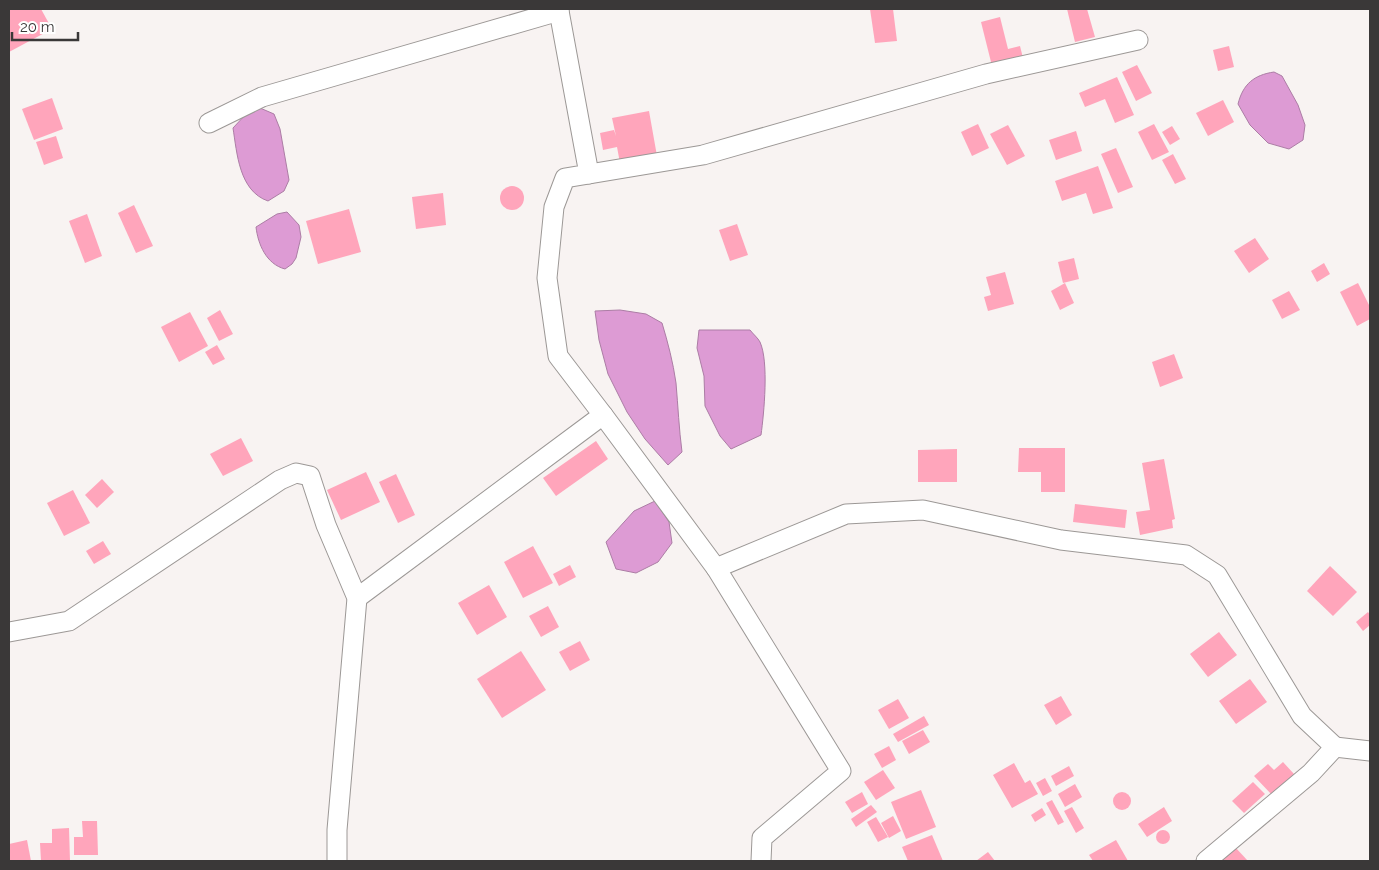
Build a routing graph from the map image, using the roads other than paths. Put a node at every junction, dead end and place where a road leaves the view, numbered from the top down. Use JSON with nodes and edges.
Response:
{"nodes":[{"id":1,"x":558,"y":10,"type":"edge"},
{"id":2,"x":1138,"y":40,"type":"dead end"},
{"id":3,"x":209,"y":122,"type":"dead end"},
{"id":4,"x":589,"y":174,"type":"junction"},
{"id":5,"x":604,"y":415,"type":"junction"},
{"id":6,"x":716,"y":568,"type":"junction"},
{"id":7,"x":357,"y":598,"type":"junction"},
{"id":8,"x":9,"y":632,"type":"edge"},
{"id":9,"x":1335,"y":747,"type":"junction"},
{"id":10,"x":1370,"y":751,"type":"edge"},
{"id":11,"x":337,"y":861,"type":"edge"},
{"id":12,"x":761,"y":861,"type":"edge"},
{"id":13,"x":1206,"y":861,"type":"edge"}],
"edges":[{"from":1,"to":3,"type":"street"},
{"from":1,"to":4,"type":"street"},
{"from":2,"to":4,"type":"street"},
{"from":4,"to":5,"type":"street"},
{"from":5,"to":6,"type":"street"},
{"from":5,"to":7,"type":"street"},
{"from":6,"to":9,"type":"street"},
{"from":6,"to":12,"type":"street"},
{"from":7,"to":8,"type":"street"},
{"from":7,"to":11,"type":"street"},
{"from":9,"to":10,"type":"street"},
{"from":9,"to":13,"type":"street"}]}
